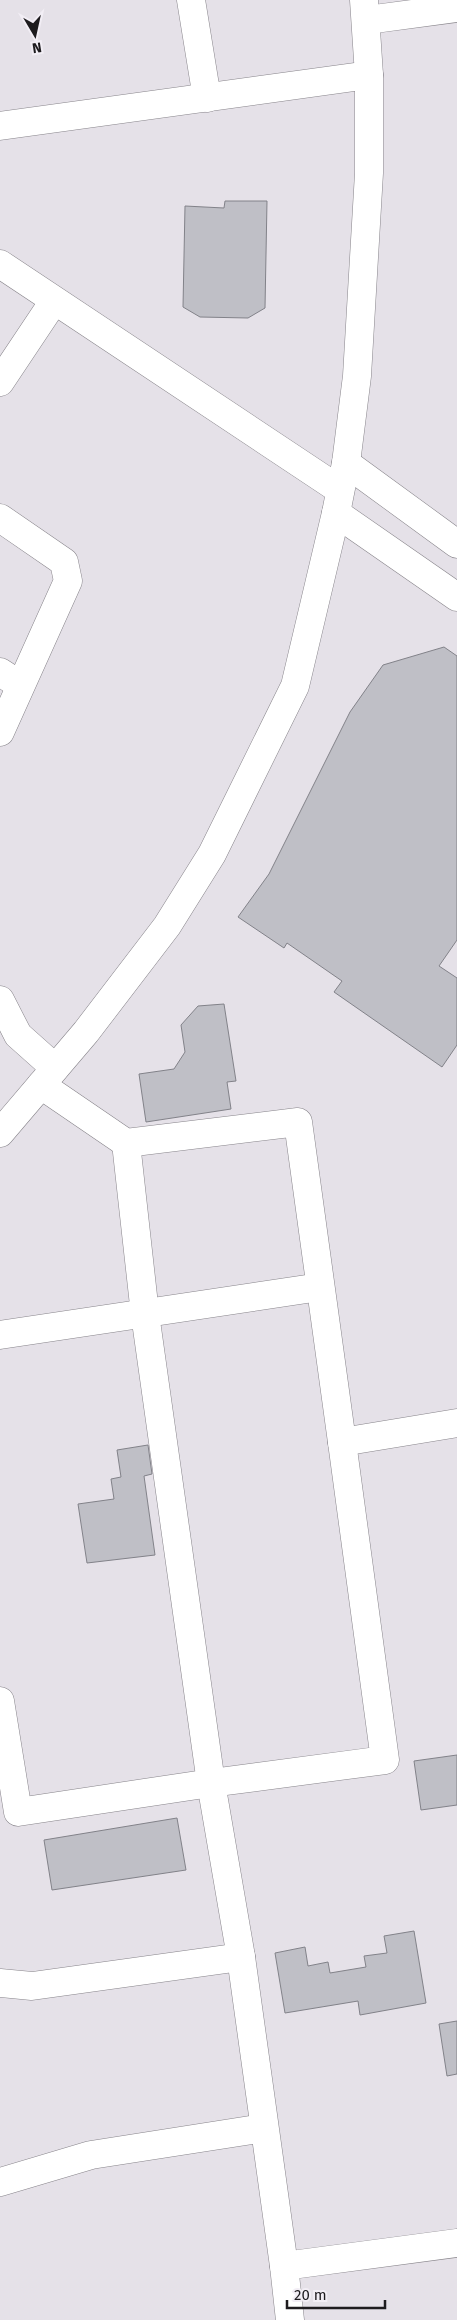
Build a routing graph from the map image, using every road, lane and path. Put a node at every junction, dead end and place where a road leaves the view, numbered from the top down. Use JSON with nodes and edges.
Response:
{"nodes":[{"id":1,"x":191,"y":0,"type":"edge"},
{"id":2,"x":457,"y":8,"type":"edge"},
{"id":3,"x":366,"y":10,"type":"edge"},
{"id":4,"x":369,"y":75,"type":"junction"},
{"id":5,"x":207,"y":98,"type":"junction"},
{"id":6,"x":0,"y":126,"type":"edge"},
{"id":7,"x":0,"y":264,"type":"edge"},
{"id":8,"x":54,"y":301,"type":"junction"},
{"id":9,"x":0,"y":382,"type":"edge"},
{"id":10,"x":346,"y":463,"type":"junction"},
{"id":11,"x":338,"y":501,"type":"junction"},
{"id":12,"x":0,"y":518,"type":"edge"},
{"id":13,"x":457,"y":544,"type":"edge"},
{"id":14,"x":457,"y":597,"type":"edge"},
{"id":15,"x":10,"y":678,"type":"edge"},
{"id":16,"x":0,"y":732,"type":"edge"},
{"id":17,"x":0,"y":1000,"type":"edge"},
{"id":18,"x":48,"y":1076,"type":"junction"},
{"id":19,"x":0,"y":1133,"type":"edge"},
{"id":20,"x":126,"y":1143,"type":"junction"},
{"id":21,"x":320,"y":1287,"type":"junction"},
{"id":22,"x":146,"y":1314,"type":"junction"},
{"id":23,"x":0,"y":1335,"type":"edge"},
{"id":24,"x":457,"y":1423,"type":"edge"},
{"id":25,"x":342,"y":1442,"type":"junction"},
{"id":26,"x":0,"y":1701,"type":"edge"},
{"id":27,"x":210,"y":1783,"type":"junction"},
{"id":28,"x":241,"y":1957,"type":"junction"},
{"id":29,"x":0,"y":1983,"type":"edge"},
{"id":30,"x":264,"y":2128,"type":"junction"},
{"id":31,"x":0,"y":2182,"type":"edge"},
{"id":32,"x":457,"y":2243,"type":"edge"},
{"id":33,"x":284,"y":2266,"type":"junction"},
{"id":34,"x":290,"y":2320,"type":"edge"}],
"edges":[{"from":1,"to":5,"type":"street"},
{"from":2,"to":3,"type":"street"},
{"from":3,"to":4,"type":"street"},
{"from":4,"to":5,"type":"street"},
{"from":4,"to":10,"type":"street"},
{"from":5,"to":6,"type":"street"},
{"from":7,"to":8,"type":"street"},
{"from":8,"to":9,"type":"street"},
{"from":8,"to":11,"type":"street"},
{"from":10,"to":11,"type":"street"},
{"from":10,"to":13,"type":"street"},
{"from":11,"to":14,"type":"street"},
{"from":11,"to":18,"type":"street"},
{"from":12,"to":15,"type":"street"},
{"from":15,"to":16,"type":"street"},
{"from":17,"to":18,"type":"street"},
{"from":18,"to":19,"type":"street"},
{"from":18,"to":20,"type":"street"},
{"from":20,"to":21,"type":"street"},
{"from":20,"to":22,"type":"street"},
{"from":21,"to":22,"type":"street"},
{"from":21,"to":25,"type":"street"},
{"from":22,"to":23,"type":"street"},
{"from":22,"to":27,"type":"street"},
{"from":24,"to":25,"type":"street"},
{"from":25,"to":27,"type":"street"},
{"from":26,"to":27,"type":"street"},
{"from":27,"to":28,"type":"street"},
{"from":28,"to":29,"type":"street"},
{"from":28,"to":30,"type":"street"},
{"from":30,"to":31,"type":"street"},
{"from":30,"to":33,"type":"street"},
{"from":32,"to":33,"type":"street"},
{"from":33,"to":34,"type":"street"}]}
